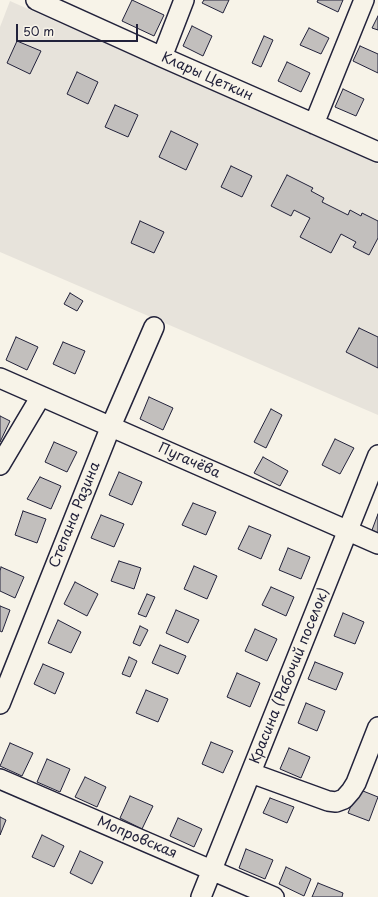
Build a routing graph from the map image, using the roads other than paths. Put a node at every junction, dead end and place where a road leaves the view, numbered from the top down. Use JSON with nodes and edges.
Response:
{"nodes":[{"id":1,"x":36,"y":0,"type":"edge"},
{"id":2,"x":184,"y":0,"type":"edge"},
{"id":3,"x":364,"y":0,"type":"edge"},
{"id":4,"x":162,"y":57,"type":"junction"},
{"id":5,"x":314,"y":124,"type":"junction"},
{"id":6,"x":378,"y":152,"type":"edge"},
{"id":7,"x":154,"y":327,"type":"dead end"},
{"id":8,"x":0,"y":378,"type":"edge"},
{"id":9,"x":41,"y":396,"type":"junction"},
{"id":10,"x":111,"y":426,"type":"junction"},
{"id":11,"x":378,"y":455,"type":"edge"},
{"id":12,"x":0,"y":466,"type":"edge"},
{"id":13,"x":348,"y":530,"type":"junction"},
{"id":14,"x":378,"y":544,"type":"edge"},
{"id":15,"x":0,"y":704,"type":"edge"},
{"id":16,"x":378,"y":727,"type":"edge"},
{"id":17,"x":251,"y":773,"type":"junction"},
{"id":18,"x":0,"y":778,"type":"edge"},
{"id":19,"x":212,"y":870,"type":"junction"},
{"id":20,"x":201,"y":897,"type":"edge"},
{"id":21,"x":274,"y":897,"type":"edge"}],
"edges":[{"from":1,"to":4,"type":"street","name":"Клары Цеткин"},
{"from":2,"to":4,"type":"street"},
{"from":3,"to":5,"type":"street"},
{"from":4,"to":5,"type":"street","name":"Клары Цеткин"},
{"from":5,"to":6,"type":"street","name":"Клары Цеткин"},
{"from":7,"to":10,"type":"street","name":"Степана Разина"},
{"from":8,"to":9,"type":"street","name":"Пугачёва"},
{"from":9,"to":10,"type":"street","name":"Пугачёва"},
{"from":9,"to":12,"type":"street"},
{"from":10,"to":13,"type":"street","name":"Пугачёва"},
{"from":10,"to":15,"type":"street","name":"Степана Разина"},
{"from":11,"to":13,"type":"street","name":"Красина (Рабочий поселок)"},
{"from":13,"to":14,"type":"street","name":"Пугачёва"},
{"from":13,"to":17,"type":"street","name":"Красина (Рабочий поселок)"},
{"from":16,"to":17,"type":"street"},
{"from":17,"to":19,"type":"street","name":"Красина (Рабочий поселок)"},
{"from":18,"to":19,"type":"street","name":"Мопровская"},
{"from":19,"to":20,"type":"street","name":"Красина (Рабочий поселок)"},
{"from":19,"to":21,"type":"street","name":"Мопровская"}]}
